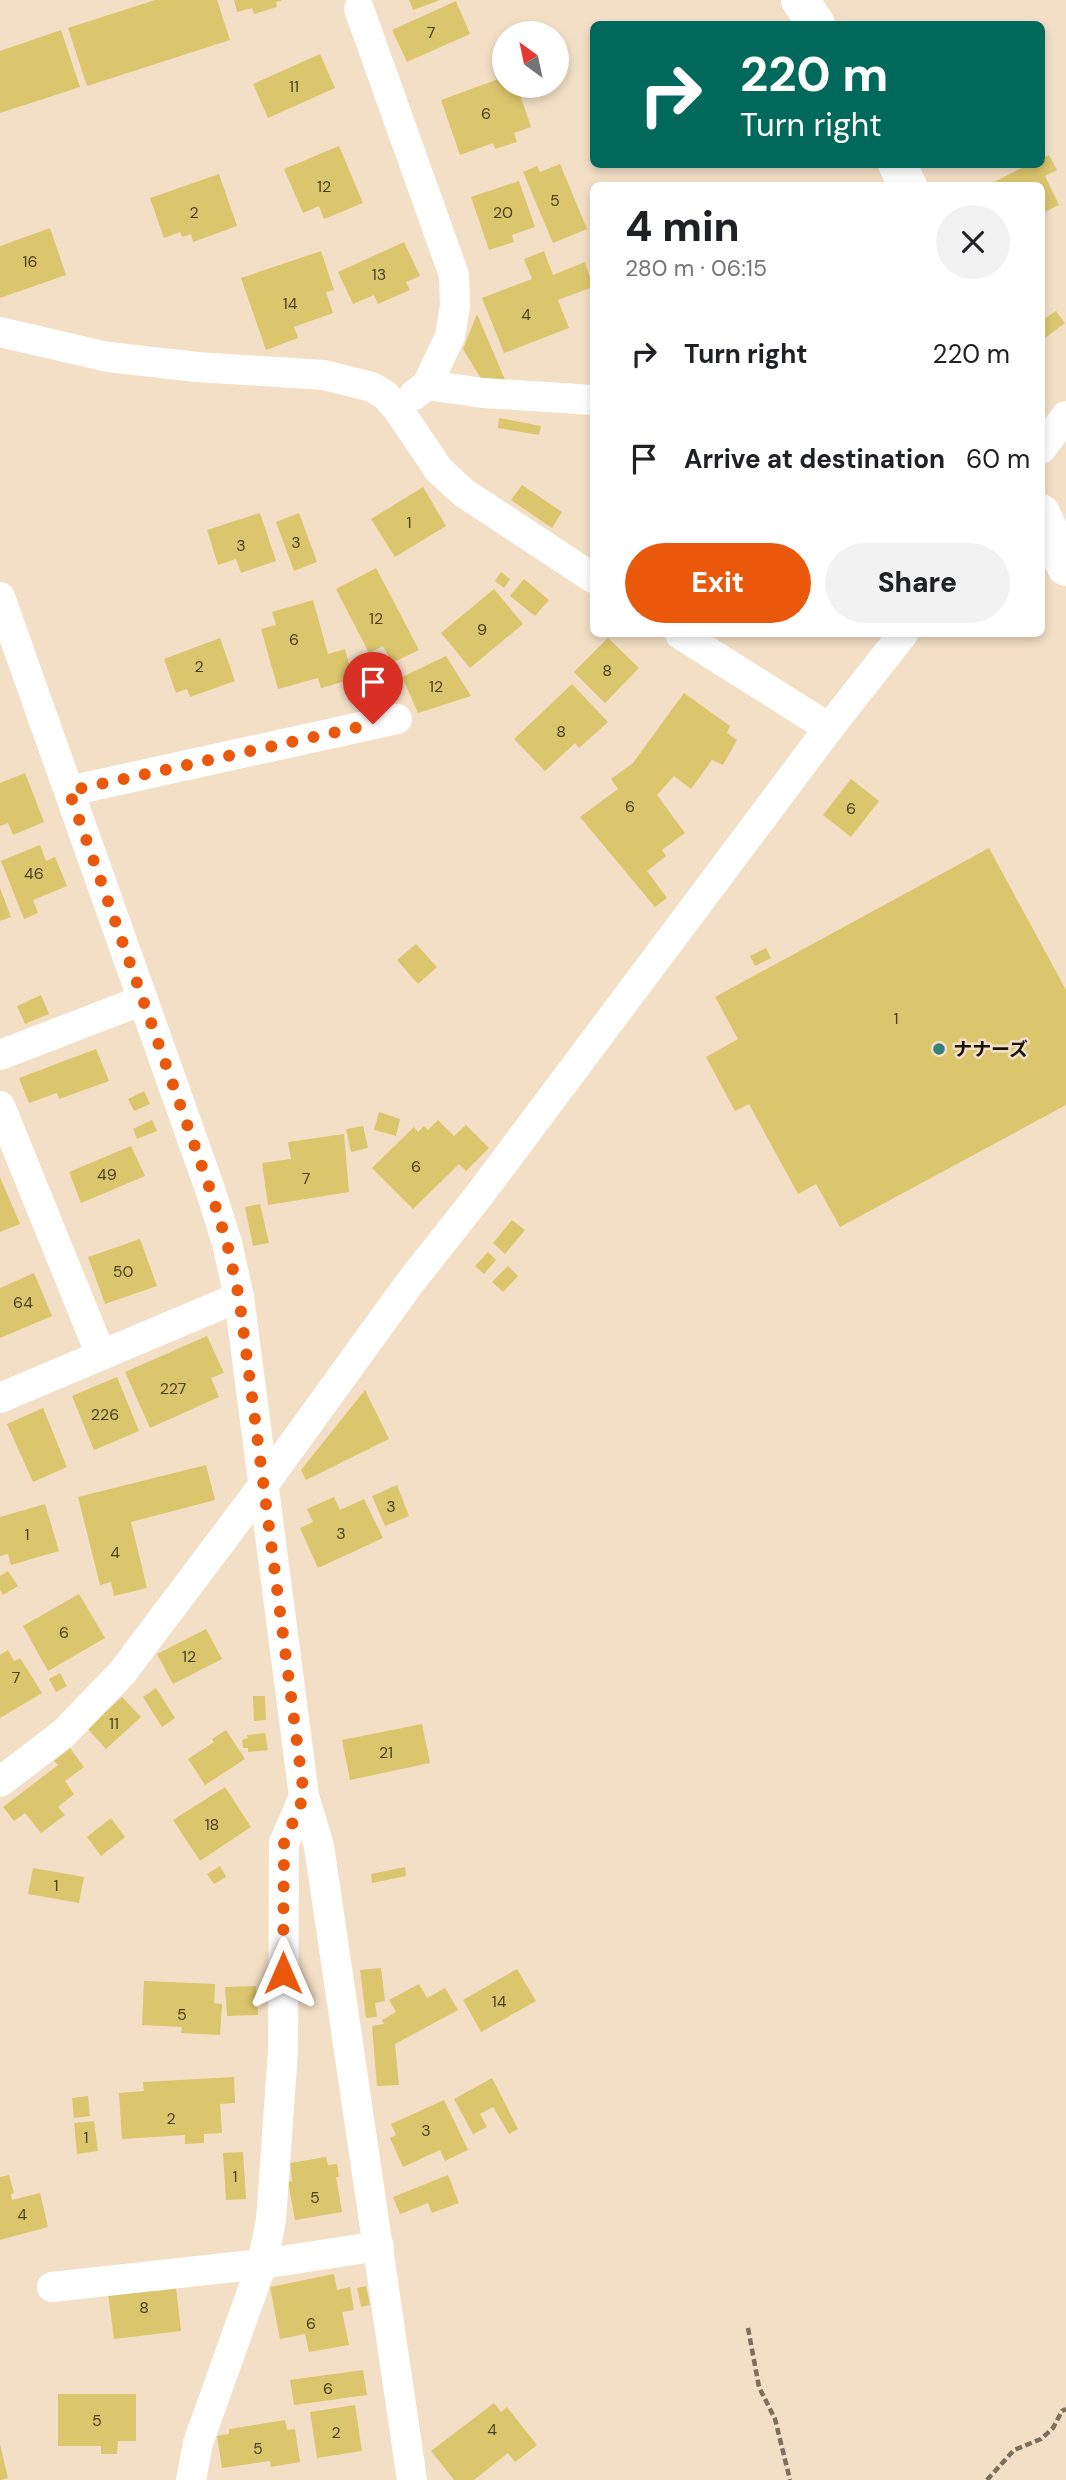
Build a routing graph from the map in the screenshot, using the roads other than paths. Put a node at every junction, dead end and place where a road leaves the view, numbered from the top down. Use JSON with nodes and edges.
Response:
{"nodes":[{"id":1,"x":800,"y":0,"type":"edge"},
{"id":2,"x":359,"y":9,"type":"dead end"},
{"id":3,"x":814,"y":21,"type":"edge"},
{"id":4,"x":0,"y":332,"type":"edge"},
{"id":5,"x":427,"y":385,"type":"junction"},
{"id":6,"x":590,"y":400,"type":"edge"},
{"id":7,"x":397,"y":408,"type":"junction"},
{"id":8,"x":1066,"y":416,"type":"edge"},
{"id":9,"x":1045,"y":444,"type":"edge"},
{"id":10,"x":1045,"y":522,"type":"edge"},
{"id":11,"x":1066,"y":567,"type":"edge"},
{"id":12,"x":590,"y":576,"type":"edge"},
{"id":13,"x":0,"y":597,"type":"edge"},
{"id":14,"x":685,"y":637,"type":"edge"},
{"id":15,"x":901,"y":637,"type":"edge"},
{"id":16,"x":397,"y":719,"type":"dead end"},
{"id":17,"x":829,"y":728,"type":"junction"},
{"id":18,"x":69,"y":791,"type":"junction"},
{"id":19,"x":143,"y":1000,"type":"junction"},
{"id":20,"x":0,"y":1055,"type":"edge"},
{"id":21,"x":0,"y":1106,"type":"edge"},
{"id":22,"x":239,"y":1297,"type":"junction"},
{"id":23,"x":101,"y":1355,"type":"junction"},
{"id":24,"x":0,"y":1398,"type":"edge"},
{"id":25,"x":262,"y":1487,"type":"junction"},
{"id":26,"x":0,"y":1782,"type":"edge"},
{"id":27,"x":304,"y":1796,"type":"junction"},
{"id":28,"x":379,"y":2246,"type":"junction"},
{"id":29,"x":262,"y":2264,"type":"junction"},
{"id":30,"x":52,"y":2287,"type":"dead end"},
{"id":31,"x":191,"y":2480,"type":"edge"},
{"id":32,"x":412,"y":2480,"type":"edge"}],
"edges":[{"from":1,"to":3,"type":"street"},
{"from":2,"to":5,"type":"street"},
{"from":4,"to":7,"type":"street"},
{"from":5,"to":6,"type":"street"},
{"from":5,"to":7,"type":"street"},
{"from":7,"to":12,"type":"street"},
{"from":8,"to":9,"type":"street"},
{"from":10,"to":11,"type":"street"},
{"from":13,"to":18,"type":"street"},
{"from":14,"to":17,"type":"street"},
{"from":15,"to":17,"type":"street"},
{"from":16,"to":18,"type":"street"},
{"from":17,"to":25,"type":"street"},
{"from":18,"to":19,"type":"street"},
{"from":19,"to":20,"type":"street"},
{"from":19,"to":22,"type":"street"},
{"from":21,"to":23,"type":"street"},
{"from":22,"to":23,"type":"street"},
{"from":22,"to":25,"type":"street"},
{"from":23,"to":24,"type":"street"},
{"from":25,"to":26,"type":"street"},
{"from":25,"to":27,"type":"street"},
{"from":27,"to":28,"type":"street"},
{"from":27,"to":29,"type":"street"},
{"from":28,"to":29,"type":"street"},
{"from":28,"to":32,"type":"street"},
{"from":29,"to":30,"type":"street"},
{"from":29,"to":31,"type":"street"}]}
